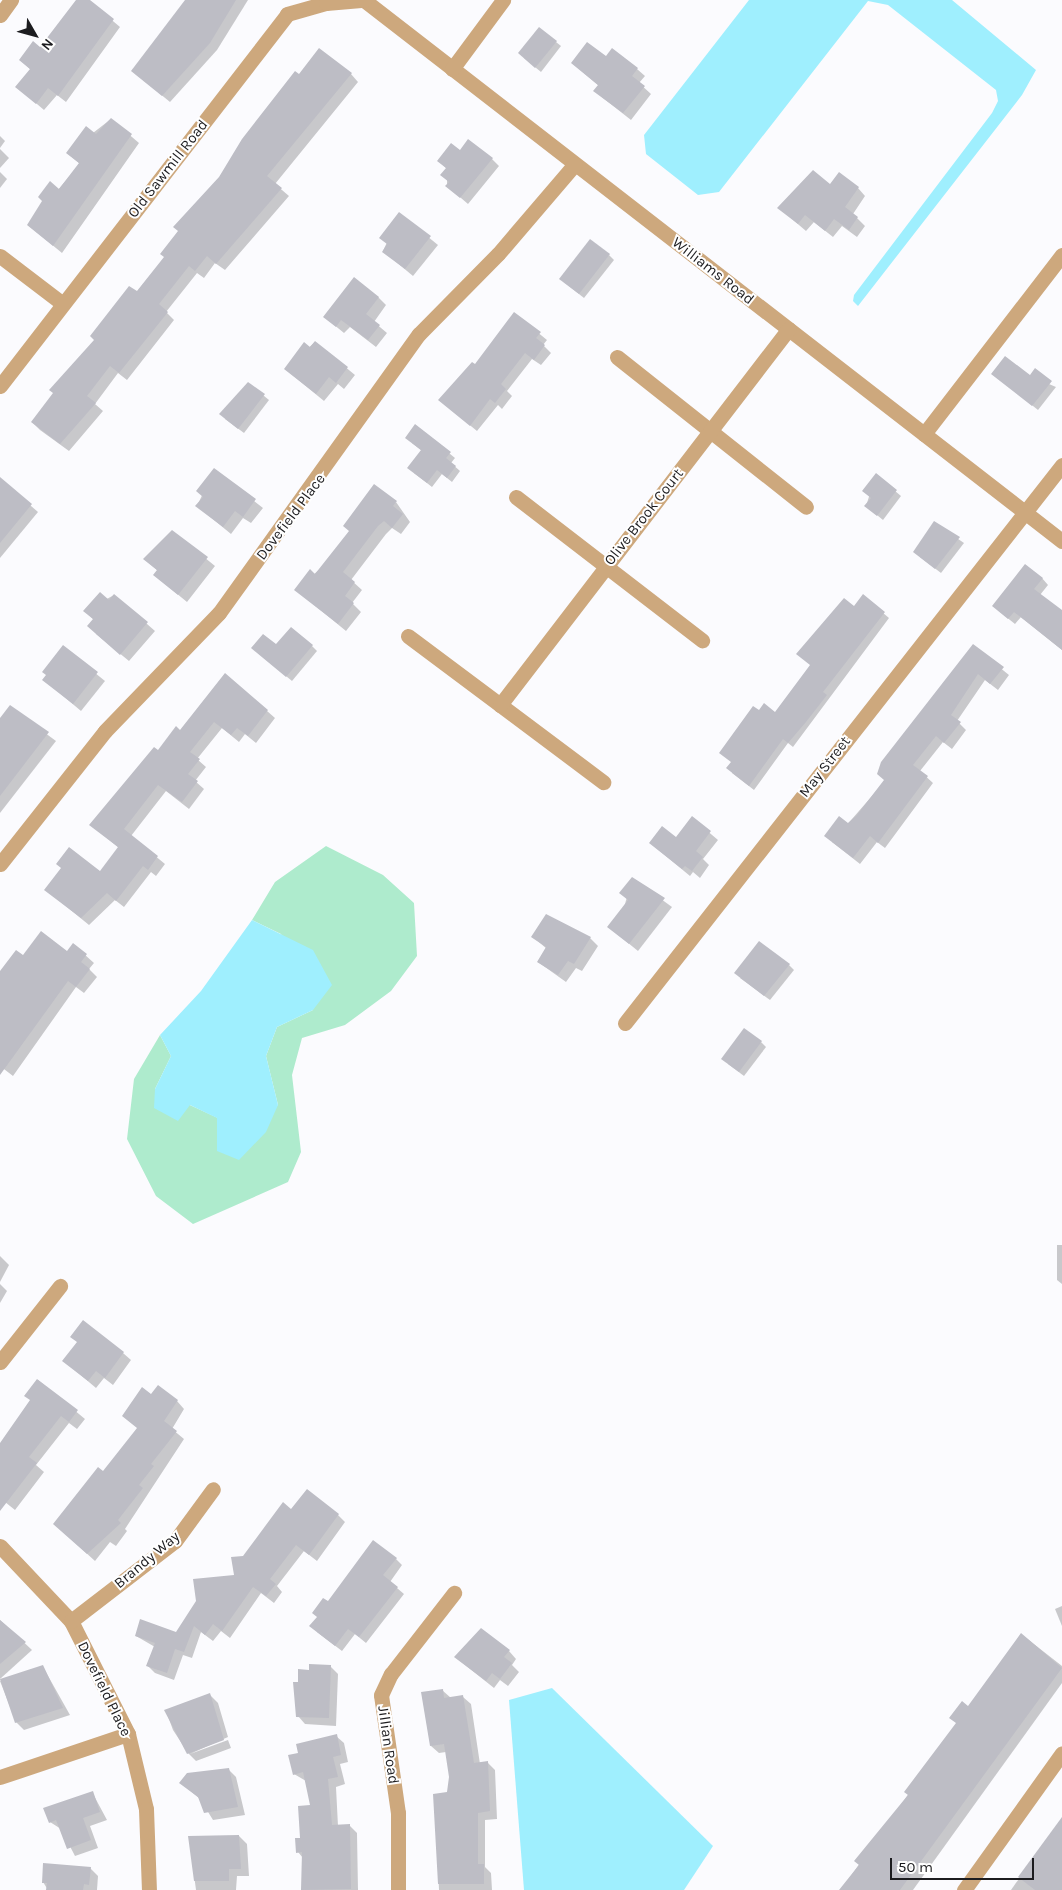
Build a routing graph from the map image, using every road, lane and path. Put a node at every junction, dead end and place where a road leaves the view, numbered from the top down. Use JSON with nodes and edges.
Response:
{"nodes":[{"id":1,"x":11,"y":0,"type":"edge"},
{"id":2,"x":364,"y":0,"type":"edge"},
{"id":3,"x":503,"y":0,"type":"edge"},
{"id":4,"x":0,"y":15,"type":"edge"},
{"id":5,"x":452,"y":69,"type":"junction"},
{"id":6,"x":575,"y":164,"type":"junction"},
{"id":7,"x":0,"y":256,"type":"edge"},
{"id":8,"x":1062,"y":256,"type":"edge"},
{"id":9,"x":63,"y":304,"type":"junction"},
{"id":10,"x":789,"y":329,"type":"junction"},
{"id":11,"x":617,"y":357,"type":"dead end"},
{"id":12,"x":0,"y":386,"type":"edge"},
{"id":13,"x":711,"y":431,"type":"junction"},
{"id":14,"x":924,"y":434,"type":"junction"},
{"id":15,"x":1062,"y":465,"type":"edge"},
{"id":16,"x":516,"y":497,"type":"dead end"},
{"id":17,"x":806,"y":507,"type":"dead end"},
{"id":18,"x":1025,"y":512,"type":"junction"},
{"id":19,"x":1062,"y":541,"type":"edge"},
{"id":20,"x":606,"y":567,"type":"junction"},
{"id":21,"x":408,"y":636,"type":"dead end"},
{"id":22,"x":702,"y":640,"type":"dead end"},
{"id":23,"x":500,"y":705,"type":"junction"},
{"id":24,"x":602,"y":782,"type":"dead end"},
{"id":25,"x":0,"y":864,"type":"edge"},
{"id":26,"x":625,"y":1022,"type":"dead end"},
{"id":27,"x":60,"y":1286,"type":"dead end"},
{"id":28,"x":0,"y":1362,"type":"edge"},
{"id":29,"x":213,"y":1489,"type":"dead end"},
{"id":30,"x":0,"y":1546,"type":"edge"},
{"id":31,"x":454,"y":1593,"type":"dead end"},
{"id":32,"x":71,"y":1621,"type":"junction"},
{"id":33,"x":128,"y":1734,"type":"junction"},
{"id":34,"x":1062,"y":1754,"type":"edge"},
{"id":35,"x":0,"y":1777,"type":"edge"},
{"id":36,"x":148,"y":1890,"type":"edge"},
{"id":37,"x":398,"y":1890,"type":"edge"},
{"id":38,"x":964,"y":1890,"type":"edge"}],
"edges":[{"from":1,"to":4,"type":"street"},
{"from":2,"to":5,"type":"street","name":"Williams Road"},
{"from":2,"to":9,"type":"street","name":"Old Sawmill Road"},
{"from":3,"to":5,"type":"street"},
{"from":5,"to":6,"type":"street","name":"Williams Road"},
{"from":6,"to":10,"type":"street","name":"Williams Road"},
{"from":6,"to":25,"type":"street","name":"Dovefield Place"},
{"from":7,"to":9,"type":"street"},
{"from":8,"to":14,"type":"street"},
{"from":9,"to":12,"type":"street","name":"Old Sawmill Road"},
{"from":10,"to":13,"type":"street","name":"Olive Brook Court"},
{"from":10,"to":14,"type":"street","name":"Williams Road"},
{"from":11,"to":13,"type":"street"},
{"from":13,"to":17,"type":"street"},
{"from":13,"to":20,"type":"street","name":"Olive Brook Court"},
{"from":14,"to":18,"type":"street","name":"Williams Road"},
{"from":15,"to":18,"type":"street","name":"May Street"},
{"from":16,"to":20,"type":"street"},
{"from":18,"to":19,"type":"street","name":"Williams Road"},
{"from":18,"to":26,"type":"street","name":"May Street"},
{"from":20,"to":22,"type":"street"},
{"from":20,"to":23,"type":"street","name":"Olive Brook Court"},
{"from":21,"to":23,"type":"street"},
{"from":23,"to":24,"type":"street"},
{"from":27,"to":28,"type":"street"},
{"from":29,"to":32,"type":"street","name":"Brandy Way"},
{"from":30,"to":32,"type":"street","name":"Dovefield Place"},
{"from":31,"to":37,"type":"street","name":"Jillian Road"},
{"from":32,"to":33,"type":"street","name":"Dovefield Place"},
{"from":33,"to":35,"type":"street"},
{"from":33,"to":36,"type":"street","name":"Dovefield Place"},
{"from":34,"to":38,"type":"street"}]}
